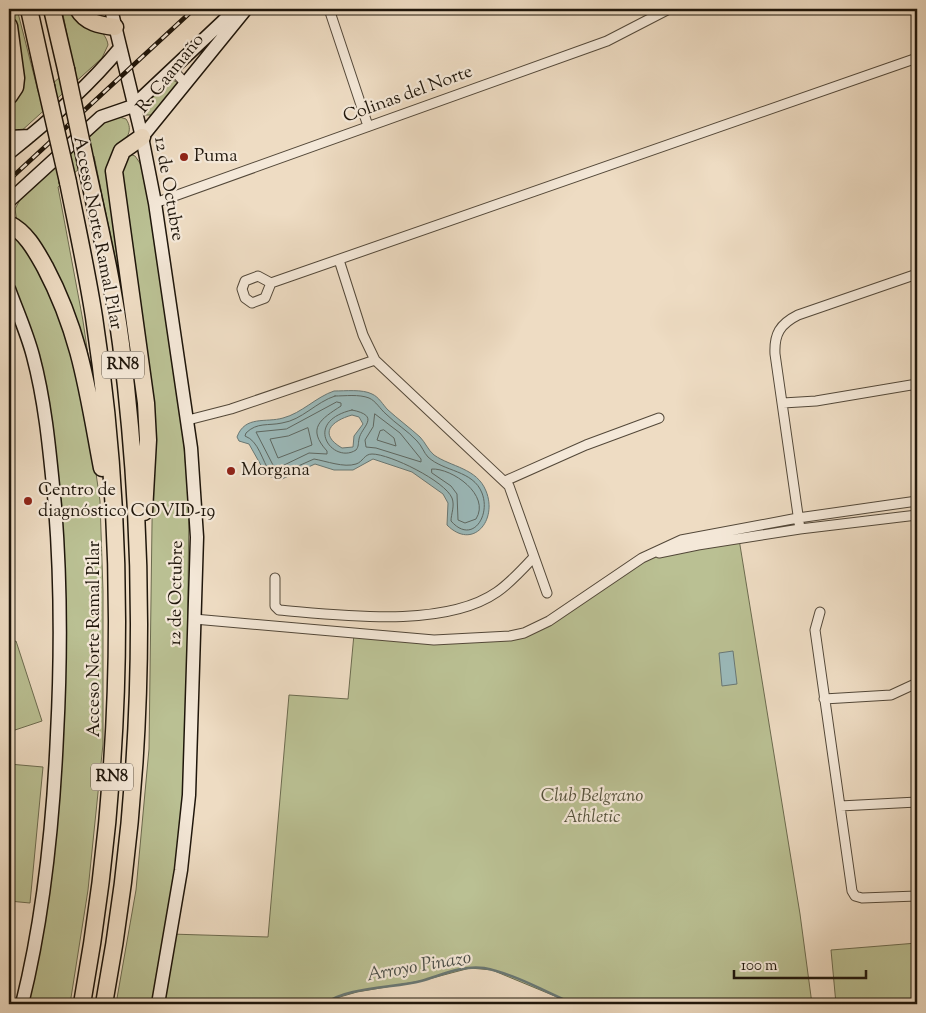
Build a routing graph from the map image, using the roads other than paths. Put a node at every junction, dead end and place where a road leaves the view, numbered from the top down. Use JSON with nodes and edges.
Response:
{"nodes":[{"id":1,"x":28,"y":9,"type":"edge"},
{"id":2,"x":52,"y":9,"type":"edge"},
{"id":3,"x":78,"y":9,"type":"edge"},
{"id":4,"x":111,"y":9,"type":"edge"},
{"id":5,"x":236,"y":9,"type":"edge"},
{"id":6,"x":246,"y":9,"type":"edge"},
{"id":7,"x":329,"y":9,"type":"edge"},
{"id":8,"x":669,"y":9,"type":"edge"},
{"id":9,"x":9,"y":26,"type":"edge"},
{"id":10,"x":115,"y":27,"type":"junction"},
{"id":11,"x":120,"y":48,"type":"junction"},
{"id":12,"x":185,"y":57,"type":"junction"},
{"id":13,"x":917,"y":58,"type":"edge"},
{"id":14,"x":200,"y":67,"type":"junction"},
{"id":15,"x":172,"y":69,"type":"junction"},
{"id":16,"x":186,"y":84,"type":"junction"},
{"id":17,"x":9,"y":96,"type":"edge"},
{"id":18,"x":133,"y":106,"type":"junction"},
{"id":19,"x":368,"y":126,"type":"junction"},
{"id":20,"x":30,"y":136,"type":"junction"},
{"id":21,"x":9,"y":137,"type":"edge"},
{"id":22,"x":142,"y":137,"type":"junction"},
{"id":23,"x":9,"y":154,"type":"edge"},
{"id":24,"x":9,"y":201,"type":"edge"},
{"id":25,"x":154,"y":203,"type":"junction"},
{"id":26,"x":9,"y":224,"type":"edge"},
{"id":27,"x":339,"y":260,"type":"junction"},
{"id":28,"x":917,"y":274,"type":"edge"},
{"id":29,"x":271,"y":284,"type":"dead end"},
{"id":30,"x":9,"y":289,"type":"edge"},
{"id":31,"x":375,"y":360,"type":"junction"},
{"id":32,"x":915,"y":388,"type":"edge"},
{"id":33,"x":782,"y":402,"type":"junction"},
{"id":34,"x":659,"y":418,"type":"dead end"},
{"id":35,"x":188,"y":420,"type":"junction"},
{"id":36,"x":504,"y":481,"type":"junction"},
{"id":37,"x":917,"y":501,"type":"edge"},
{"id":38,"x":917,"y":515,"type":"edge"},
{"id":39,"x":798,"y":518,"type":"junction"},
{"id":40,"x":800,"y":529,"type":"junction"},
{"id":41,"x":116,"y":548,"type":"junction"},
{"id":42,"x":533,"y":558,"type":"junction"},
{"id":43,"x":642,"y":558,"type":"junction"},
{"id":44,"x":139,"y":569,"type":"junction"},
{"id":45,"x":275,"y":578,"type":"dead end"},
{"id":46,"x":548,"y":594,"type":"dead end"},
{"id":47,"x":820,"y":612,"type":"dead end"},
{"id":48,"x":194,"y":619,"type":"junction"},
{"id":49,"x":917,"y":684,"type":"edge"},
{"id":50,"x":824,"y":699,"type":"junction"},
{"id":51,"x":917,"y":802,"type":"edge"},
{"id":52,"x":840,"y":806,"type":"junction"},
{"id":53,"x":917,"y":896,"type":"edge"},
{"id":54,"x":22,"y":1004,"type":"edge"},
{"id":55,"x":82,"y":1004,"type":"edge"},
{"id":56,"x":104,"y":1004,"type":"edge"},
{"id":57,"x":158,"y":1004,"type":"edge"}],
"edges":[{"from":1,"to":41,"type":"highway","name":"Acceso Norte Ramal Pilar","number":"RN8","bridge":true},
{"from":2,"to":44,"type":"highway","name":"Acceso Norte Ramal Pilar","number":"RN8","bridge":true},
{"from":3,"to":10,"type":"highway"},
{"from":4,"to":10,"type":"street","name":"12 de Octubre"},
{"from":5,"to":12,"type":"street","name":"R. Caamaño"},
{"from":6,"to":14,"type":"street","name":"R. Caamaño"},
{"from":7,"to":19,"type":"street"},
{"from":8,"to":19,"type":"street","name":"Colinas del Norte"},
{"from":9,"to":17,"type":"highway"},
{"from":10,"to":11,"type":"street","name":"12 de Octubre"},
{"from":11,"to":18,"type":"street","name":"12 de Octubre"},
{"from":11,"to":20,"type":"street"},
{"from":12,"to":14,"type":"street"},
{"from":12,"to":15,"type":"street","name":"R. Caamaño"},
{"from":13,"to":27,"type":"street"},
{"from":14,"to":16,"type":"street","name":"R. Caamaño"},
{"from":15,"to":16,"type":"street"},
{"from":15,"to":18,"type":"street","name":"R. Caamaño"},
{"from":16,"to":22,"type":"street","name":"R. Caamaño"},
{"from":18,"to":22,"type":"street","name":"12 de Octubre"},
{"from":18,"to":24,"type":"street","name":"R. Caamaño"},
{"from":19,"to":25,"type":"street","name":"Colinas del Norte"},
{"from":20,"to":21,"type":"street"},
{"from":20,"to":23,"type":"street"},
{"from":22,"to":25,"type":"street","name":"12 de Octubre"},
{"from":22,"to":44,"type":"highway"},
{"from":25,"to":35,"type":"street","name":"12 de Octubre"},
{"from":26,"to":41,"type":"highway"},
{"from":27,"to":29,"type":"street"},
{"from":27,"to":31,"type":"street"},
{"from":28,"to":33,"type":"street"},
{"from":30,"to":54,"type":"street"},
{"from":31,"to":35,"type":"street"},
{"from":31,"to":36,"type":"street"},
{"from":32,"to":33,"type":"street"},
{"from":33,"to":39,"type":"street"},
{"from":34,"to":36,"type":"street"},
{"from":35,"to":48,"type":"street","name":"12 de Octubre"},
{"from":36,"to":42,"type":"street"},
{"from":37,"to":39,"type":"street"},
{"from":38,"to":40,"type":"street"},
{"from":39,"to":40,"type":"street"},
{"from":39,"to":43,"type":"street"},
{"from":40,"to":43,"type":"street"},
{"from":41,"to":55,"type":"highway","name":"Acceso Norte Ramal Pilar","number":"RN8"},
{"from":42,"to":45,"type":"street"},
{"from":42,"to":46,"type":"street"},
{"from":43,"to":48,"type":"street"},
{"from":44,"to":56,"type":"highway","name":"Acceso Norte Ramal Pilar","number":"RN8"},
{"from":47,"to":50,"type":"street"},
{"from":48,"to":57,"type":"street","name":"12 de Octubre"},
{"from":49,"to":50,"type":"street"},
{"from":50,"to":52,"type":"street"},
{"from":51,"to":52,"type":"street"},
{"from":52,"to":53,"type":"street"}]}
